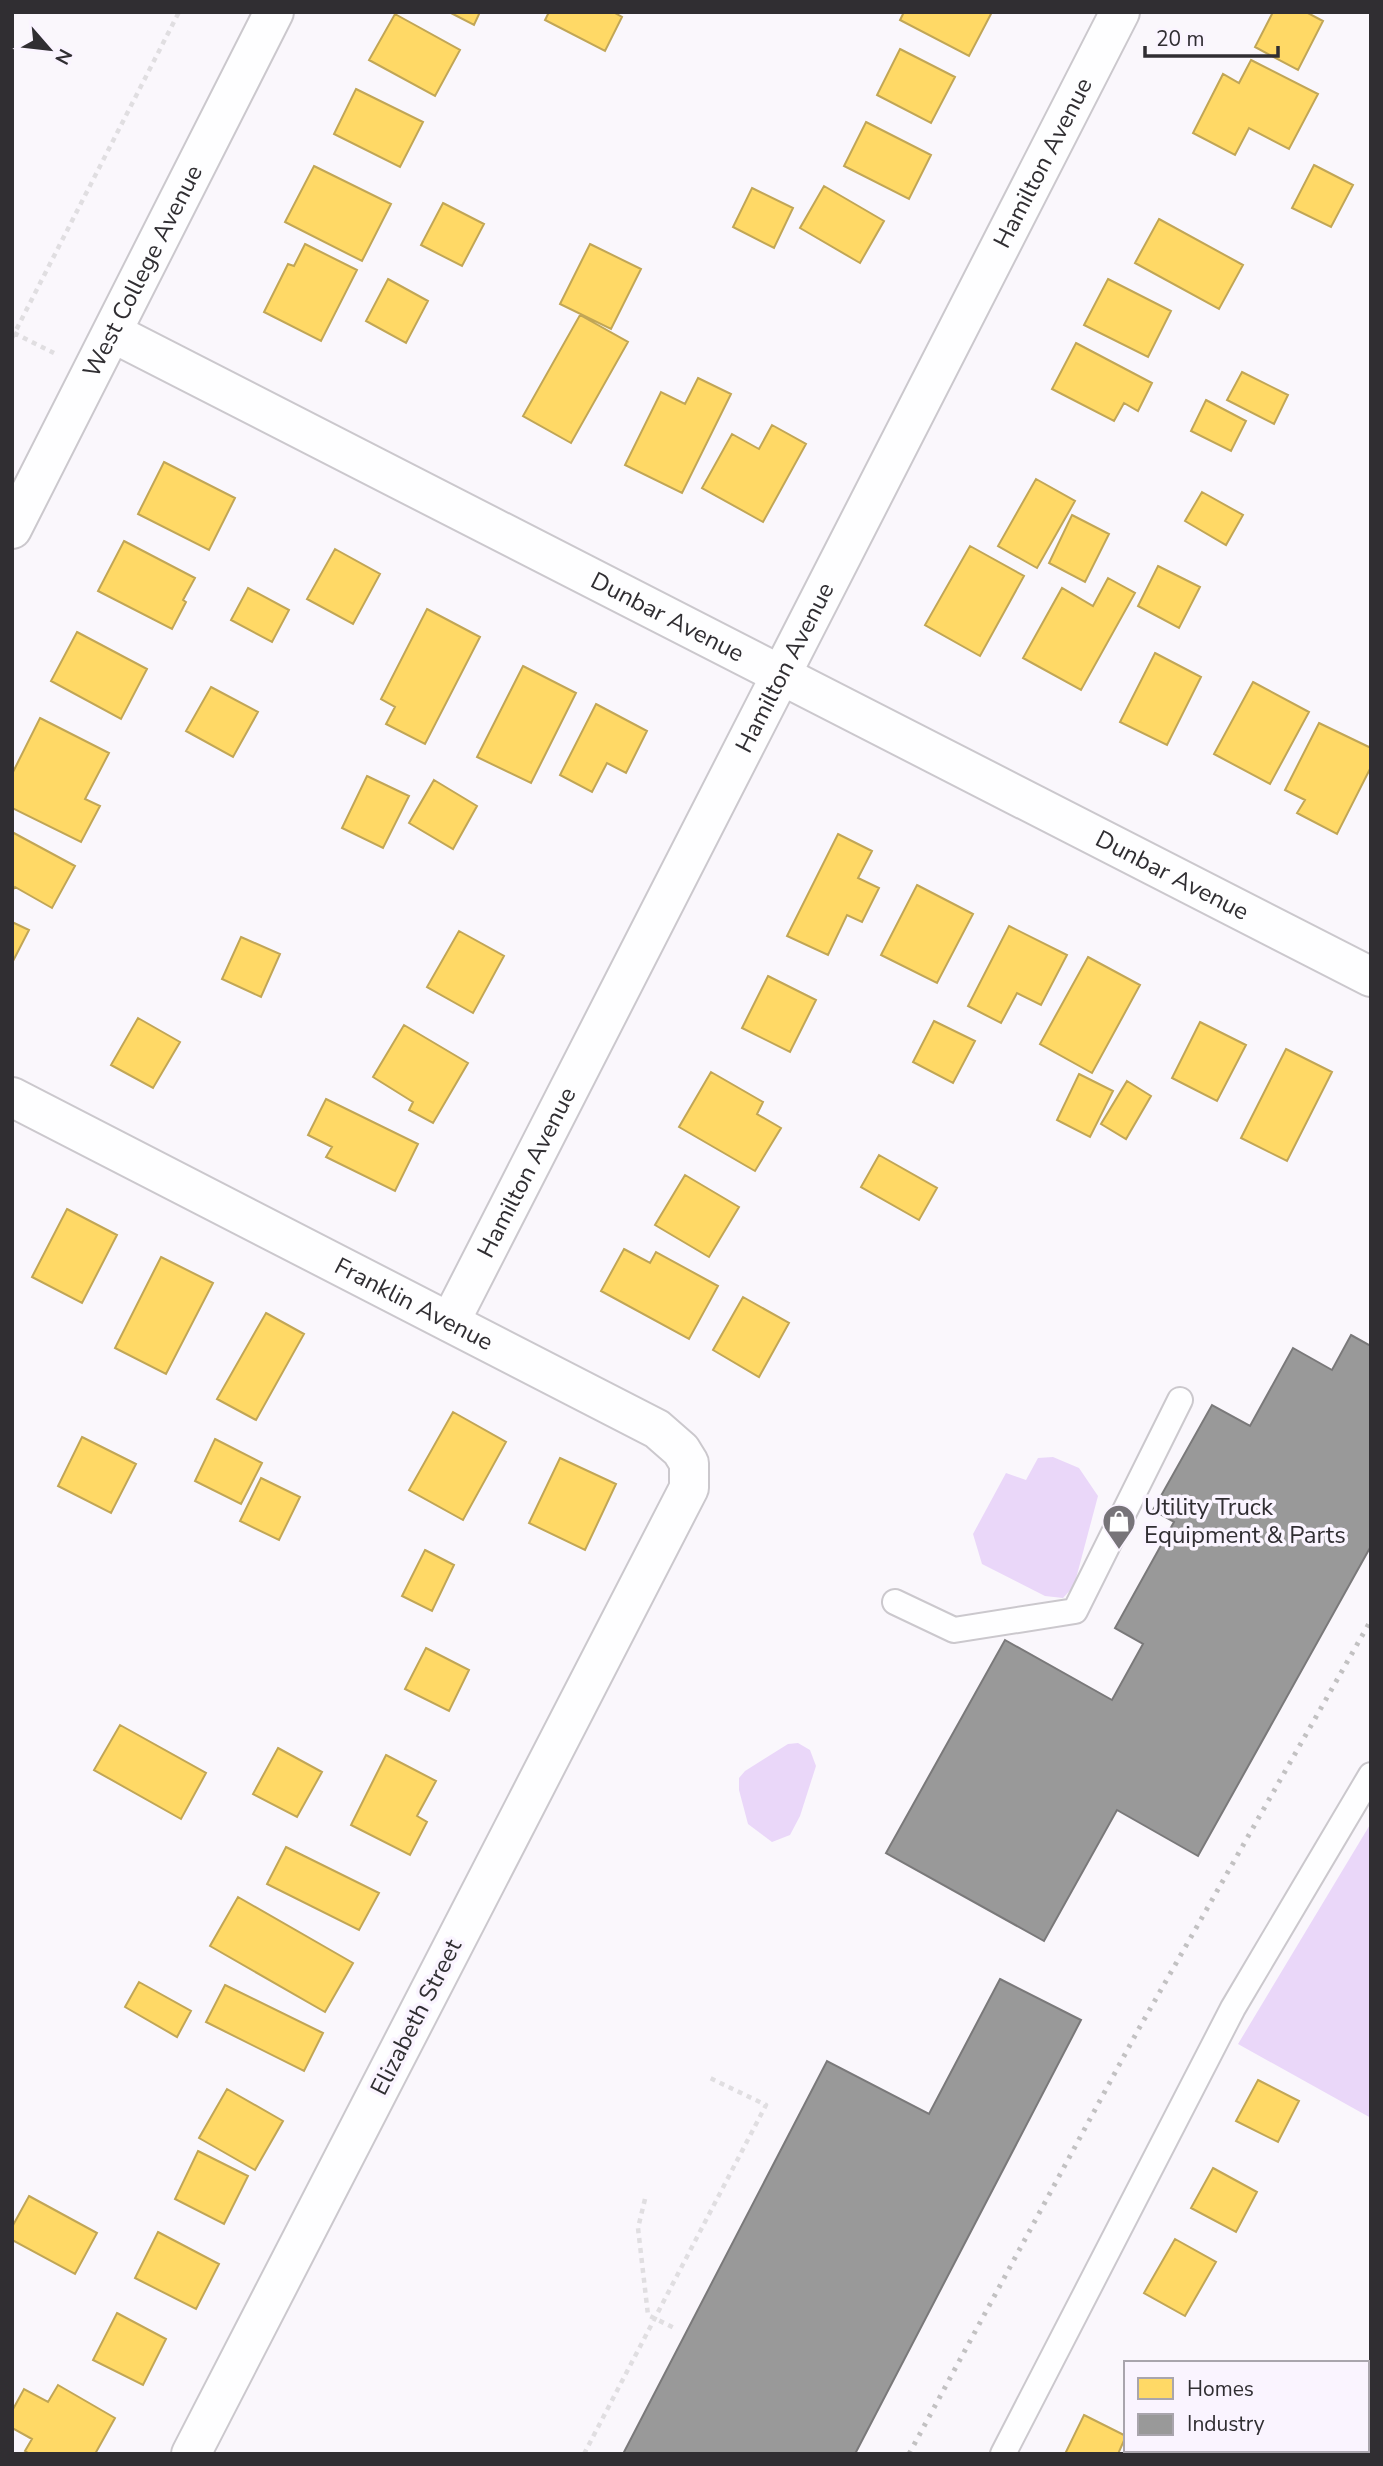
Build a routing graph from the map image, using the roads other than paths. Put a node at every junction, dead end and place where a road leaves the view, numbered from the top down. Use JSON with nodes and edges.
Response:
{"nodes":[{"id":1,"x":274,"y":12,"type":"edge"},
{"id":2,"x":1120,"y":12,"type":"edge"},
{"id":3,"x":113,"y":333,"type":"junction"},
{"id":4,"x":12,"y":530,"type":"edge"},
{"id":5,"x":781,"y":674,"type":"junction"},
{"id":6,"x":1371,"y":976,"type":"edge"},
{"id":7,"x":12,"y":1097,"type":"edge"},
{"id":8,"x":450,"y":1322,"type":"junction"},
{"id":9,"x":1180,"y":1399,"type":"dead end"},
{"id":10,"x":642,"y":1580,"type":"joint"},
{"id":11,"x":895,"y":1602,"type":"dead end"},
{"id":12,"x":1371,"y":1775,"type":"edge"},
{"id":13,"x":191,"y":2454,"type":"edge"},
{"id":14,"x":1003,"y":2454,"type":"edge"}],
"edges":[{"from":1,"to":3,"type":"street","name":"West College Avenue"},
{"from":2,"to":5,"type":"street","name":"Hamilton Avenue"},
{"from":3,"to":4,"type":"street","name":"West College Avenue"},
{"from":3,"to":5,"type":"street","name":"Dunbar Avenue"},
{"from":5,"to":6,"type":"street","name":"Dunbar Avenue"},
{"from":5,"to":8,"type":"street","name":"Hamilton Avenue"},
{"from":7,"to":8,"type":"street","name":"Franklin Avenue"},
{"from":8,"to":10,"type":"street","name":"Franklin Avenue"},
{"from":9,"to":11,"type":"lane"},
{"from":10,"to":13,"type":"street","name":"Elizabeth Street"},
{"from":12,"to":14,"type":"lane"}]}
